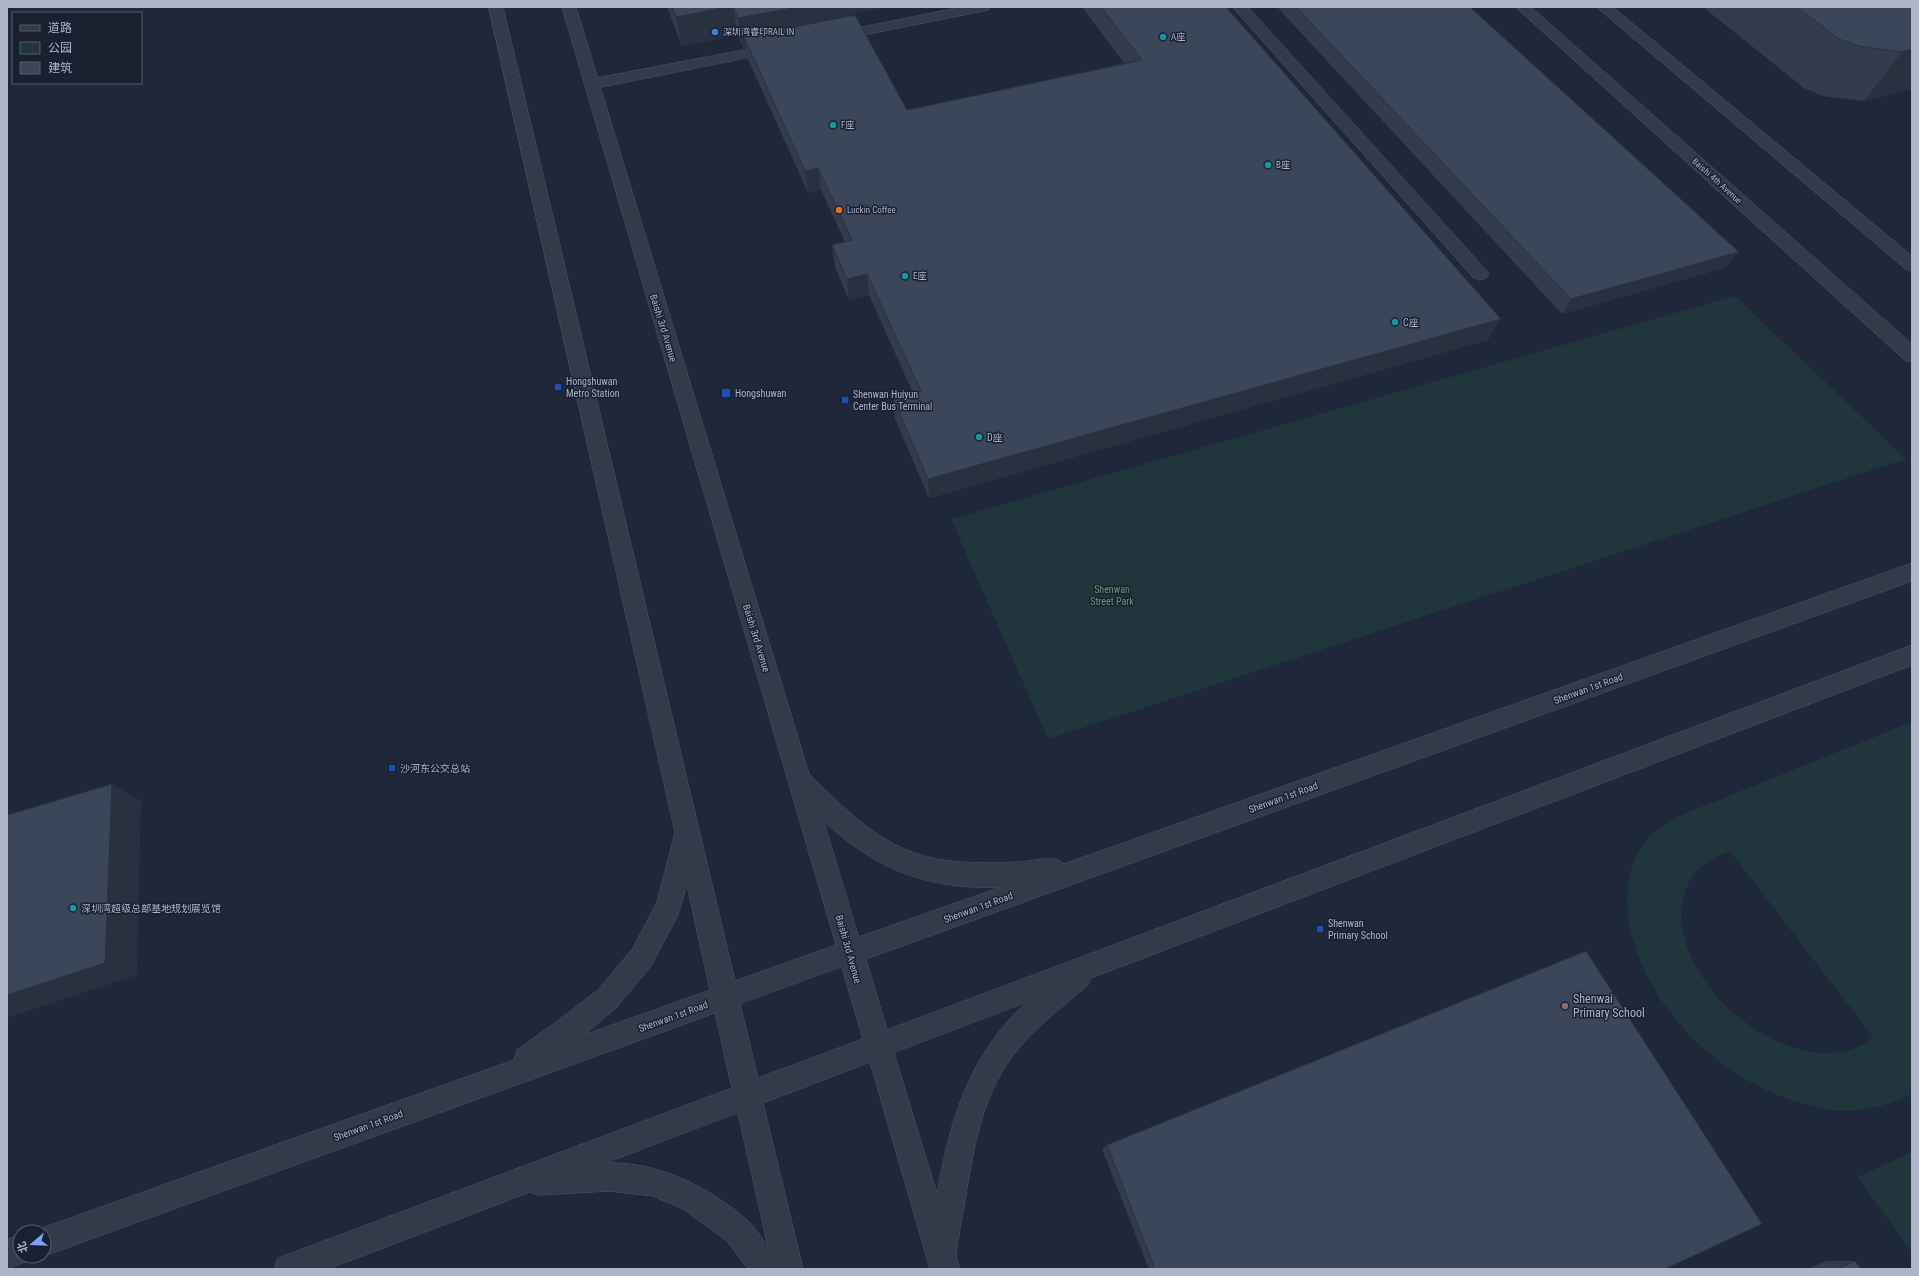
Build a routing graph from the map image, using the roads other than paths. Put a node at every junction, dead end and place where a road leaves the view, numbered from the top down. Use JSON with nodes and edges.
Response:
{"nodes":[{"id":1,"x":496,"y":7,"type":"edge"},
{"id":2,"x":569,"y":7,"type":"edge"},
{"id":3,"x":983,"y":7,"type":"edge"},
{"id":4,"x":1240,"y":7,"type":"edge"},
{"id":5,"x":1523,"y":7,"type":"edge"},
{"id":6,"x":1604,"y":7,"type":"edge"},
{"id":7,"x":819,"y":39,"type":"edge"},
{"id":8,"x":788,"y":46,"type":"edge"},
{"id":9,"x":592,"y":84,"type":"junction"},
{"id":10,"x":1912,"y":265,"type":"edge"},
{"id":11,"x":1480,"y":274,"type":"dead end"},
{"id":12,"x":1912,"y":355,"type":"edge"},
{"id":13,"x":1912,"y":572,"type":"edge"},
{"id":14,"x":1912,"y":655,"type":"edge"},
{"id":15,"x":800,"y":781,"type":"junction"},
{"id":16,"x":687,"y":831,"type":"junction"},
{"id":17,"x":1081,"y":869,"type":"junction"},
{"id":18,"x":850,"y":952,"type":"junction"},
{"id":19,"x":1091,"y":965,"type":"junction"},
{"id":20,"x":725,"y":997,"type":"junction"},
{"id":21,"x":878,"y":1046,"type":"junction"},
{"id":22,"x":505,"y":1076,"type":"junction"},
{"id":23,"x":748,"y":1095,"type":"junction"},
{"id":24,"x":518,"y":1182,"type":"junction"},
{"id":25,"x":52,"y":1238,"type":"edge"},
{"id":26,"x":943,"y":1264,"type":"edge"},
{"id":27,"x":289,"y":1269,"type":"edge"},
{"id":28,"x":767,"y":1269,"type":"edge"},
{"id":29,"x":788,"y":1269,"type":"edge"}],
"edges":[{"from":1,"to":16,"type":"street"},
{"from":2,"to":9,"type":"street","name":"Baishi 3rd Avenue"},
{"from":3,"to":7,"type":"street"},
{"from":4,"to":11,"type":"street"},
{"from":5,"to":12,"type":"street","name":"Baishi 4th Avenue"},
{"from":6,"to":10,"type":"street"},
{"from":8,"to":9,"type":"street"},
{"from":9,"to":15,"type":"street","name":"Baishi 3rd Avenue"},
{"from":13,"to":17,"type":"street","name":"Shenwan 1st Road"},
{"from":14,"to":19,"type":"street"},
{"from":15,"to":17,"type":"street"},
{"from":15,"to":18,"type":"street","name":"Baishi 3rd Avenue"},
{"from":16,"to":20,"type":"street"},
{"from":16,"to":22,"type":"street"},
{"from":17,"to":18,"type":"street","name":"Shenwan 1st Road"},
{"from":18,"to":20,"type":"street","name":"Shenwan 1st Road"},
{"from":18,"to":21,"type":"street","name":"Baishi 3rd Avenue"},
{"from":19,"to":21,"type":"street"},
{"from":19,"to":26,"type":"street"},
{"from":20,"to":22,"type":"street","name":"Shenwan 1st Road"},
{"from":20,"to":23,"type":"street"},
{"from":21,"to":23,"type":"street"},
{"from":21,"to":26,"type":"street","name":"Baishi 3rd Avenue"},
{"from":22,"to":25,"type":"street","name":"Shenwan 1st Road"},
{"from":23,"to":24,"type":"street"},
{"from":23,"to":29,"type":"street"},
{"from":24,"to":27,"type":"street"},
{"from":24,"to":28,"type":"street"}]}
